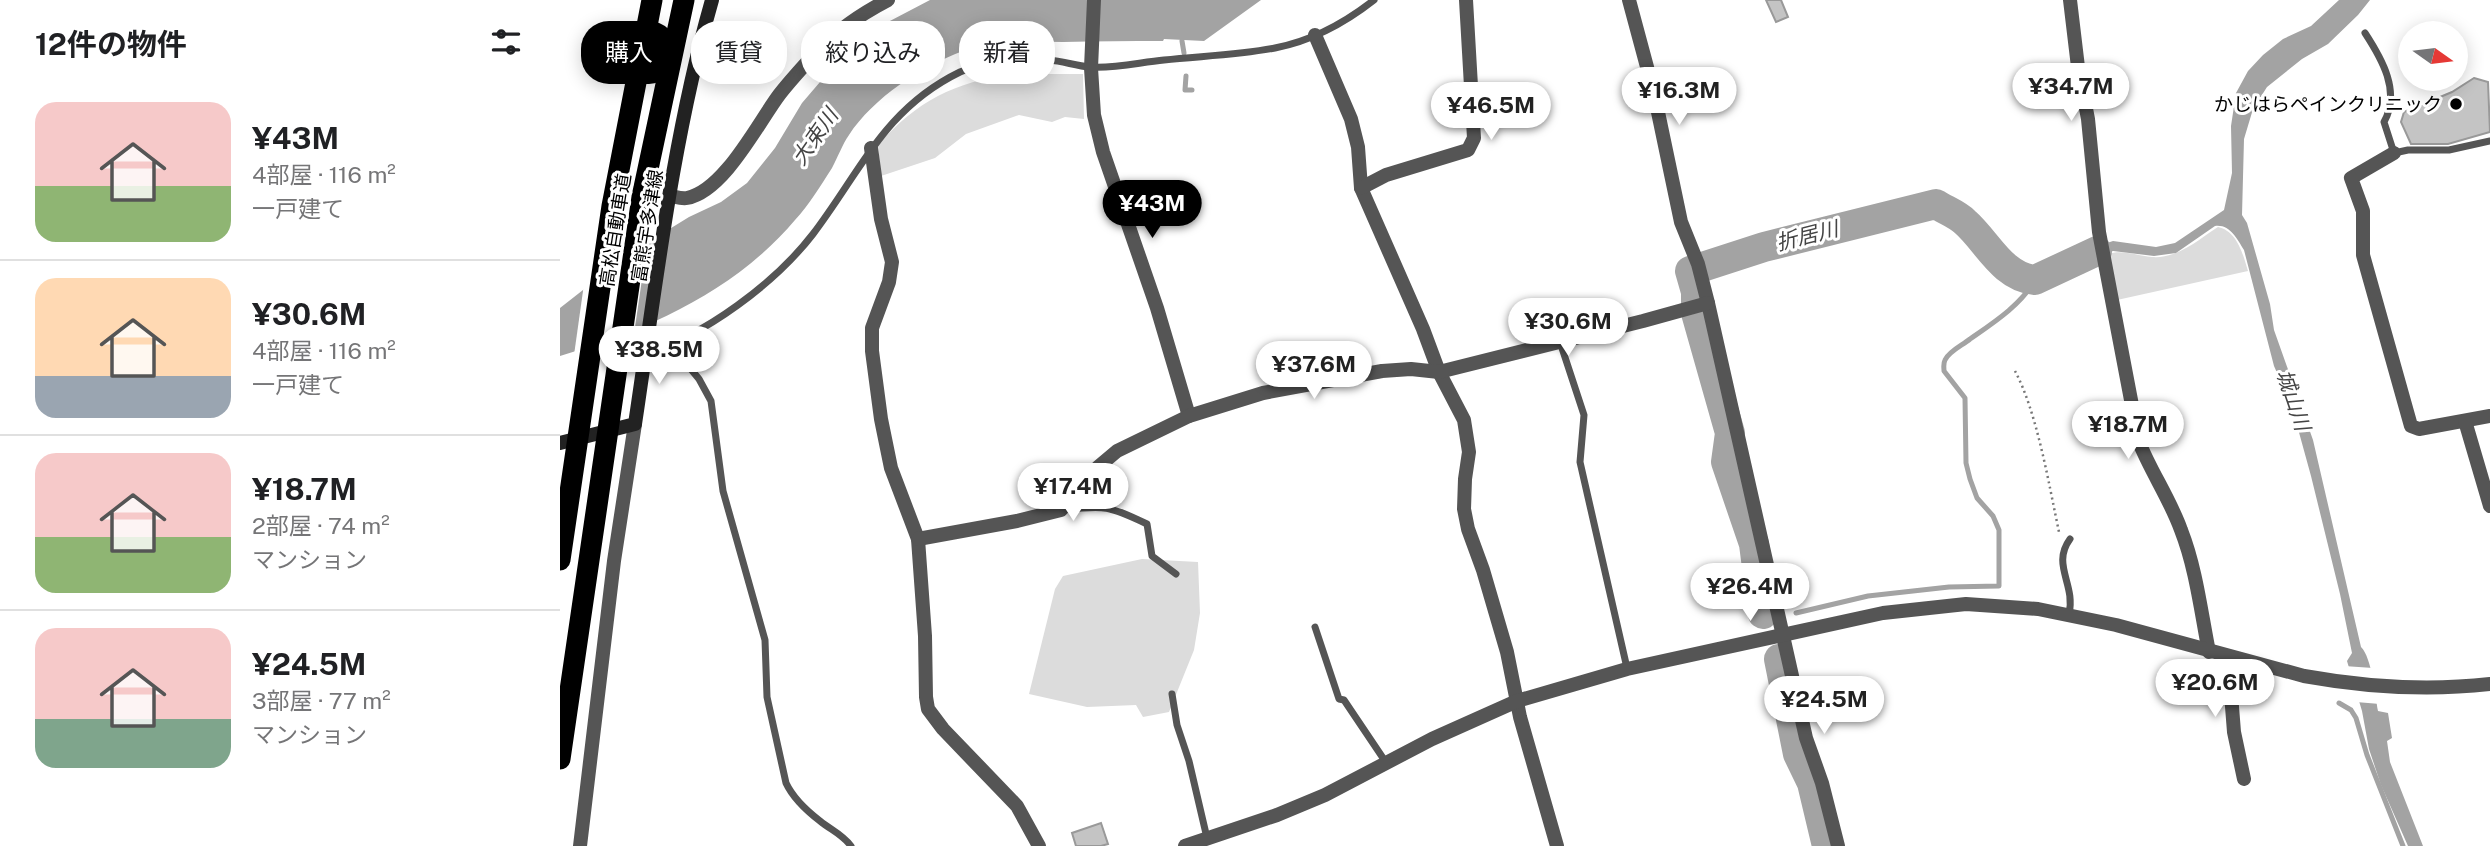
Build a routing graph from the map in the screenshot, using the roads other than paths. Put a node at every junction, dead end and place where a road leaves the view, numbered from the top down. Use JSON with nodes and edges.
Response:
{"nodes":[{"id":1,"x":652,"y":0,"type":"edge"},
{"id":2,"x":684,"y":0,"type":"edge"},
{"id":3,"x":712,"y":0,"type":"edge"},
{"id":4,"x":888,"y":0,"type":"edge"},
{"id":5,"x":1094,"y":0,"type":"edge"},
{"id":6,"x":1374,"y":0,"type":"edge"},
{"id":7,"x":1466,"y":0,"type":"edge"},
{"id":8,"x":1629,"y":0,"type":"edge"},
{"id":9,"x":2070,"y":0,"type":"edge"},
{"id":10,"x":2365,"y":33,"type":"dead end"},
{"id":11,"x":1315,"y":35,"type":"junction"},
{"id":12,"x":1091,"y":68,"type":"junction"},
{"id":13,"x":2490,"y":141,"type":"edge"},
{"id":14,"x":871,"y":148,"type":"junction"},
{"id":15,"x":2394,"y":153,"type":"junction"},
{"id":16,"x":1361,"y":188,"type":"junction"},
{"id":17,"x":670,"y":203,"type":"junction"},
{"id":18,"x":1699,"y":305,"type":"junction"},
{"id":19,"x":1560,"y":342,"type":"junction"},
{"id":20,"x":671,"y":345,"type":"junction"},
{"id":21,"x":647,"y":348,"type":"junction"},
{"id":22,"x":1439,"y":372,"type":"junction"},
{"id":23,"x":1189,"y":416,"type":"junction"},
{"id":24,"x":2490,"y":416,"type":"edge"},
{"id":25,"x":2465,"y":421,"type":"junction"},
{"id":26,"x":635,"y":424,"type":"junction"},
{"id":27,"x":560,"y":443,"type":"edge"},
{"id":28,"x":2490,"y":506,"type":"edge"},
{"id":29,"x":1061,"y":510,"type":"junction"},
{"id":30,"x":918,"y":539,"type":"junction"},
{"id":31,"x":2070,"y":539,"type":"dead end"},
{"id":32,"x":560,"y":560,"type":"edge"},
{"id":33,"x":1176,"y":574,"type":"dead end"},
{"id":34,"x":2069,"y":614,"type":"junction"},
{"id":35,"x":1315,"y":627,"type":"dead end"},
{"id":36,"x":1782,"y":634,"type":"junction"},
{"id":37,"x":2209,"y":652,"type":"junction"},
{"id":38,"x":2228,"y":656,"type":"junction"},
{"id":39,"x":1627,"y":669,"type":"junction"},
{"id":40,"x":2490,"y":684,"type":"edge"},
{"id":41,"x":1172,"y":694,"type":"dead end"},
{"id":42,"x":1517,"y":701,"type":"junction"},
{"id":43,"x":560,"y":759,"type":"edge"},
{"id":44,"x":1387,"y":765,"type":"junction"},
{"id":45,"x":2244,"y":779,"type":"dead end"},
{"id":46,"x":1208,"y":839,"type":"junction"},
{"id":47,"x":580,"y":846,"type":"edge"},
{"id":48,"x":851,"y":846,"type":"edge"},
{"id":49,"x":1039,"y":846,"type":"edge"},
{"id":50,"x":1185,"y":846,"type":"edge"},
{"id":51,"x":1557,"y":846,"type":"edge"},
{"id":52,"x":1838,"y":846,"type":"edge"}],
"edges":[{"from":1,"to":32,"type":"highway","name":"高松自動車道"},
{"from":2,"to":43,"type":"highway","name":"高松自動車道"},
{"from":3,"to":17,"type":"main road","name":"富熊宇多津線"},
{"from":4,"to":17,"type":"street"},
{"from":5,"to":12,"type":"street"},
{"from":6,"to":11,"type":"lane"},
{"from":7,"to":16,"type":"street"},
{"from":8,"to":18,"type":"street"},
{"from":9,"to":37,"type":"street"},
{"from":10,"to":15,"type":"lane"},
{"from":11,"to":12,"type":"lane"},
{"from":11,"to":16,"type":"street"},
{"from":12,"to":14,"type":"lane"},
{"from":12,"to":23,"type":"street"},
{"from":13,"to":15,"type":"lane"},
{"from":14,"to":20,"type":"lane"},
{"from":14,"to":30,"type":"street"},
{"from":15,"to":25,"type":"street"},
{"from":16,"to":22,"type":"street"},
{"from":17,"to":21,"type":"main road","name":"富熊宇多津線"},
{"from":18,"to":19,"type":"street"},
{"from":18,"to":36,"type":"street"},
{"from":19,"to":22,"type":"street"},
{"from":19,"to":39,"type":"lane"},
{"from":20,"to":21,"type":"lane"},
{"from":20,"to":48,"type":"lane"},
{"from":21,"to":26,"type":"main road","name":"富熊宇多津線"},
{"from":22,"to":23,"type":"street"},
{"from":22,"to":42,"type":"street"},
{"from":23,"to":29,"type":"street"},
{"from":24,"to":25,"type":"street"},
{"from":25,"to":28,"type":"street"},
{"from":26,"to":27,"type":"main road"},
{"from":26,"to":47,"type":"street"},
{"from":29,"to":30,"type":"street"},
{"from":29,"to":33,"type":"lane"},
{"from":30,"to":49,"type":"street"},
{"from":31,"to":34,"type":"lane"},
{"from":34,"to":36,"type":"street"},
{"from":34,"to":37,"type":"street"},
{"from":35,"to":44,"type":"lane"},
{"from":36,"to":39,"type":"street"},
{"from":36,"to":52,"type":"street"},
{"from":37,"to":38,"type":"street"},
{"from":38,"to":40,"type":"street"},
{"from":38,"to":45,"type":"street"},
{"from":39,"to":42,"type":"street"},
{"from":41,"to":46,"type":"lane"},
{"from":42,"to":44,"type":"street"},
{"from":42,"to":51,"type":"street"},
{"from":44,"to":46,"type":"street"},
{"from":46,"to":50,"type":"street"}]}
